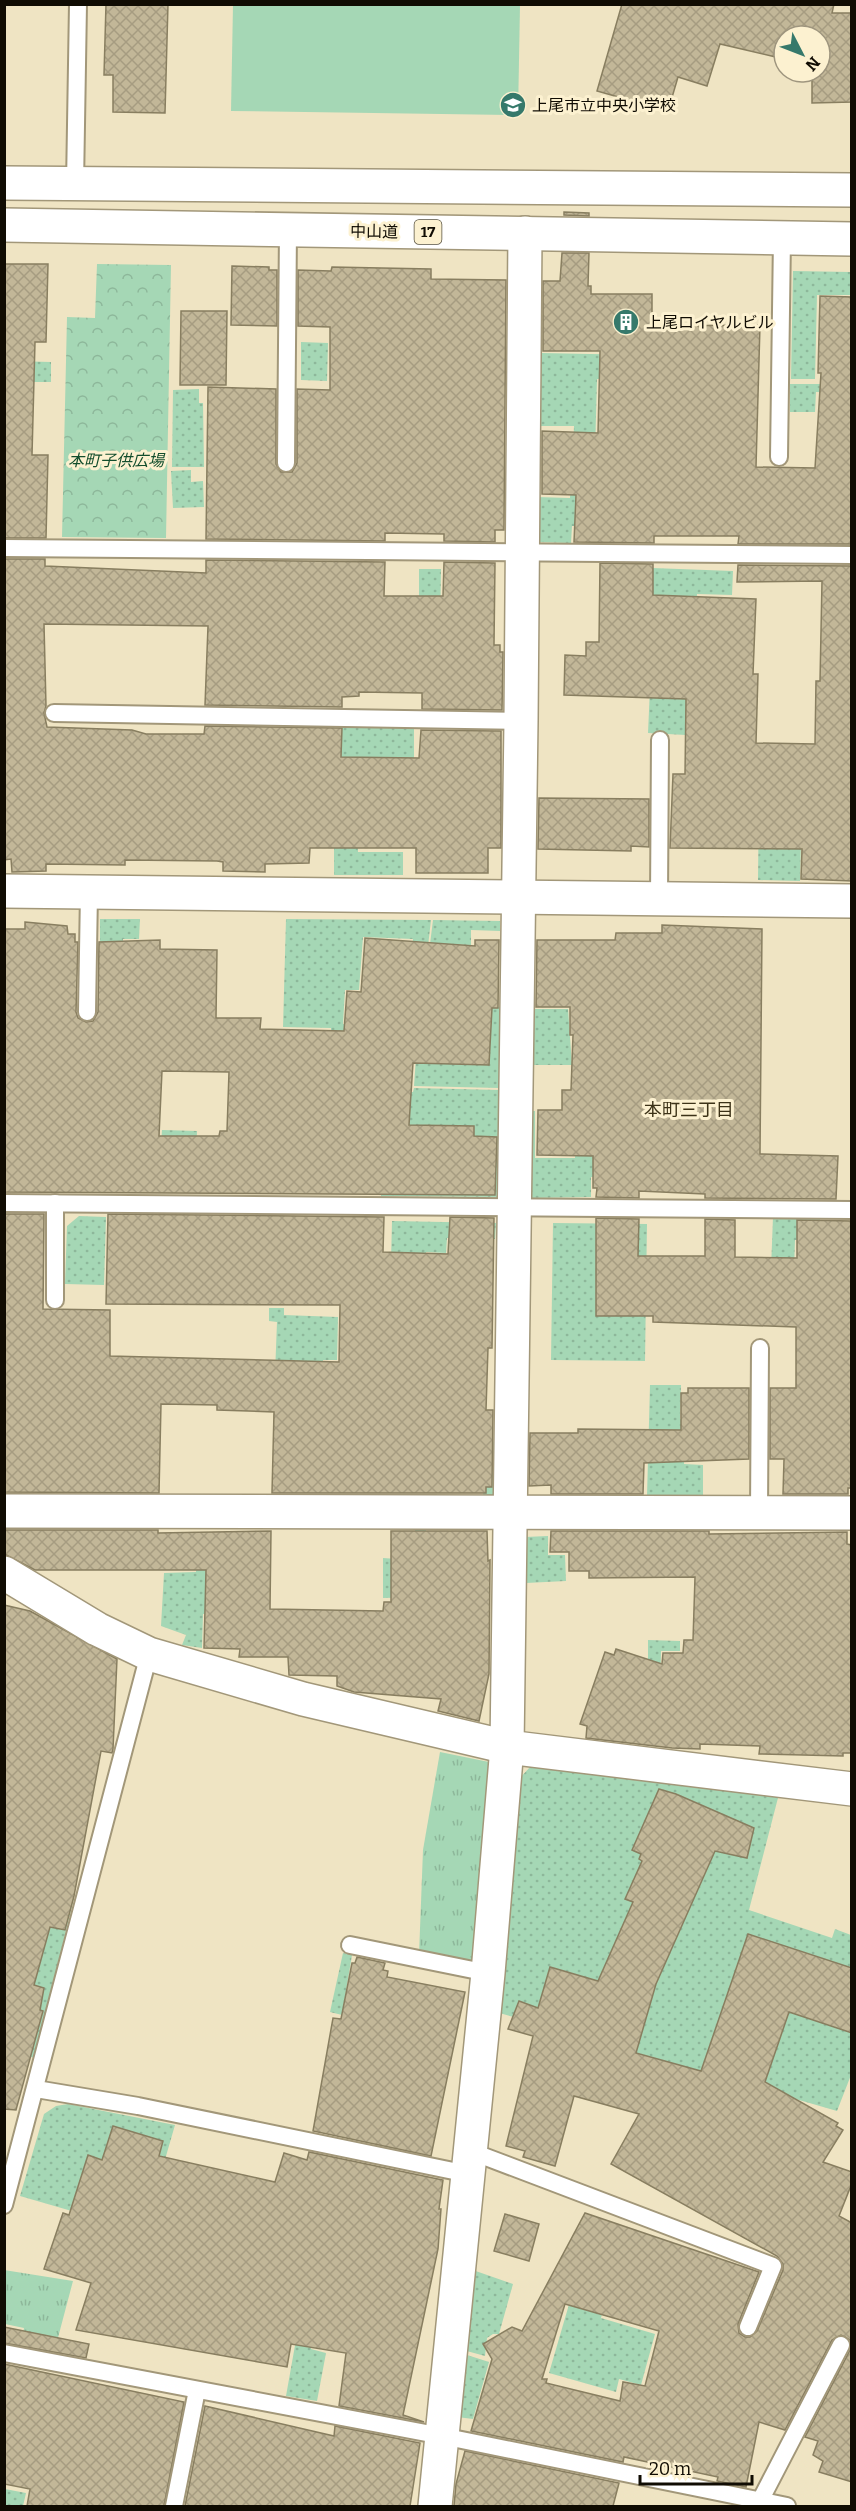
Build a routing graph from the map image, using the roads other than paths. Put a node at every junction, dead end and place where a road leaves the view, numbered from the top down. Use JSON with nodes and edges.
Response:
{"nodes":[{"id":1,"x":78,"y":4,"type":"edge"},
{"id":2,"x":4,"y":183,"type":"edge"},
{"id":3,"x":75,"y":184,"type":"junction"},
{"id":4,"x":852,"y":190,"type":"edge"},
{"id":5,"x":4,"y":225,"type":"edge"},
{"id":6,"x":288,"y":229,"type":"junction"},
{"id":7,"x":525,"y":233,"type":"junction"},
{"id":8,"x":782,"y":237,"type":"junction"},
{"id":9,"x":852,"y":239,"type":"edge"},
{"id":10,"x":779,"y":457,"type":"dead end"},
{"id":11,"x":286,"y":463,"type":"dead end"},
{"id":12,"x":4,"y":548,"type":"edge"},
{"id":13,"x":522,"y":552,"type":"junction"},
{"id":14,"x":852,"y":555,"type":"edge"},
{"id":15,"x":54,"y":713,"type":"dead end"},
{"id":16,"x":521,"y":721,"type":"junction"},
{"id":17,"x":660,"y":740,"type":"dead end"},
{"id":18,"x":4,"y":891,"type":"edge"},
{"id":19,"x":89,"y":892,"type":"junction"},
{"id":20,"x":518,"y":897,"type":"junction"},
{"id":21,"x":658,"y":899,"type":"junction"},
{"id":22,"x":852,"y":901,"type":"edge"},
{"id":23,"x":87,"y":1012,"type":"dead end"},
{"id":24,"x":4,"y":1203,"type":"edge"},
{"id":25,"x":56,"y":1203,"type":"junction"},
{"id":26,"x":515,"y":1209,"type":"junction"},
{"id":27,"x":852,"y":1210,"type":"edge"},
{"id":28,"x":56,"y":1300,"type":"dead end"},
{"id":29,"x":760,"y":1348,"type":"dead end"},
{"id":30,"x":4,"y":1511,"type":"edge"},
{"id":31,"x":759,"y":1513,"type":"junction"},
{"id":32,"x":852,"y":1513,"type":"edge"},
{"id":33,"x":511,"y":1514,"type":"junction"},
{"id":34,"x":4,"y":1573,"type":"edge"},
{"id":35,"x":149,"y":1654,"type":"junction"},
{"id":36,"x":507,"y":1747,"type":"junction"},
{"id":37,"x":852,"y":1789,"type":"edge"},
{"id":38,"x":350,"y":1945,"type":"dead end"},
{"id":39,"x":488,"y":1973,"type":"junction"},
{"id":40,"x":36,"y":2089,"type":"junction"},
{"id":41,"x":469,"y":2163,"type":"junction"},
{"id":42,"x":4,"y":2205,"type":"edge"},
{"id":43,"x":748,"y":2326,"type":"dead end"},
{"id":44,"x":841,"y":2345,"type":"dead end"},
{"id":45,"x":4,"y":2353,"type":"edge"},
{"id":46,"x":197,"y":2390,"type":"junction"},
{"id":47,"x":442,"y":2436,"type":"junction"},
{"id":48,"x":760,"y":2501,"type":"junction"},
{"id":49,"x":174,"y":2506,"type":"edge"},
{"id":50,"x":435,"y":2506,"type":"edge"},
{"id":51,"x":787,"y":2506,"type":"edge"}],
"edges":[{"from":1,"to":3,"type":"lane"},
{"from":2,"to":3,"type":"main road"},
{"from":3,"to":4,"type":"main road"},
{"from":5,"to":6,"type":"main road","name":"中山道","number":"17"},
{"from":6,"to":7,"type":"main road","name":"中山道","number":"17"},
{"from":6,"to":11,"type":"lane"},
{"from":7,"to":8,"type":"main road","name":"中山道","number":"17"},
{"from":7,"to":13,"type":"main road"},
{"from":8,"to":9,"type":"main road","name":"中山道","number":"17"},
{"from":8,"to":10,"type":"lane"},
{"from":12,"to":13,"type":"lane"},
{"from":13,"to":14,"type":"lane"},
{"from":13,"to":16,"type":"main road"},
{"from":15,"to":16,"type":"lane"},
{"from":16,"to":20,"type":"main road"},
{"from":17,"to":21,"type":"lane"},
{"from":18,"to":19,"type":"main road"},
{"from":19,"to":20,"type":"main road"},
{"from":19,"to":23,"type":"lane"},
{"from":20,"to":21,"type":"main road"},
{"from":20,"to":26,"type":"main road"},
{"from":21,"to":22,"type":"main road"},
{"from":24,"to":25,"type":"lane"},
{"from":25,"to":26,"type":"lane"},
{"from":25,"to":28,"type":"lane"},
{"from":26,"to":27,"type":"lane"},
{"from":26,"to":33,"type":"main road"},
{"from":29,"to":31,"type":"lane"},
{"from":30,"to":33,"type":"main road"},
{"from":31,"to":32,"type":"main road"},
{"from":31,"to":33,"type":"main road"},
{"from":33,"to":36,"type":"main road"},
{"from":34,"to":35,"type":"main road"},
{"from":35,"to":36,"type":"main road"},
{"from":35,"to":40,"type":"lane"},
{"from":36,"to":37,"type":"main road"},
{"from":36,"to":39,"type":"main road"},
{"from":38,"to":39,"type":"lane"},
{"from":39,"to":41,"type":"main road"},
{"from":40,"to":41,"type":"lane"},
{"from":40,"to":42,"type":"lane"},
{"from":41,"to":43,"type":"lane"},
{"from":41,"to":47,"type":"main road"},
{"from":44,"to":48,"type":"lane"},
{"from":45,"to":46,"type":"lane"},
{"from":46,"to":47,"type":"lane"},
{"from":46,"to":49,"type":"lane"},
{"from":47,"to":48,"type":"lane"},
{"from":47,"to":50,"type":"main road"},
{"from":48,"to":51,"type":"lane"}]}
